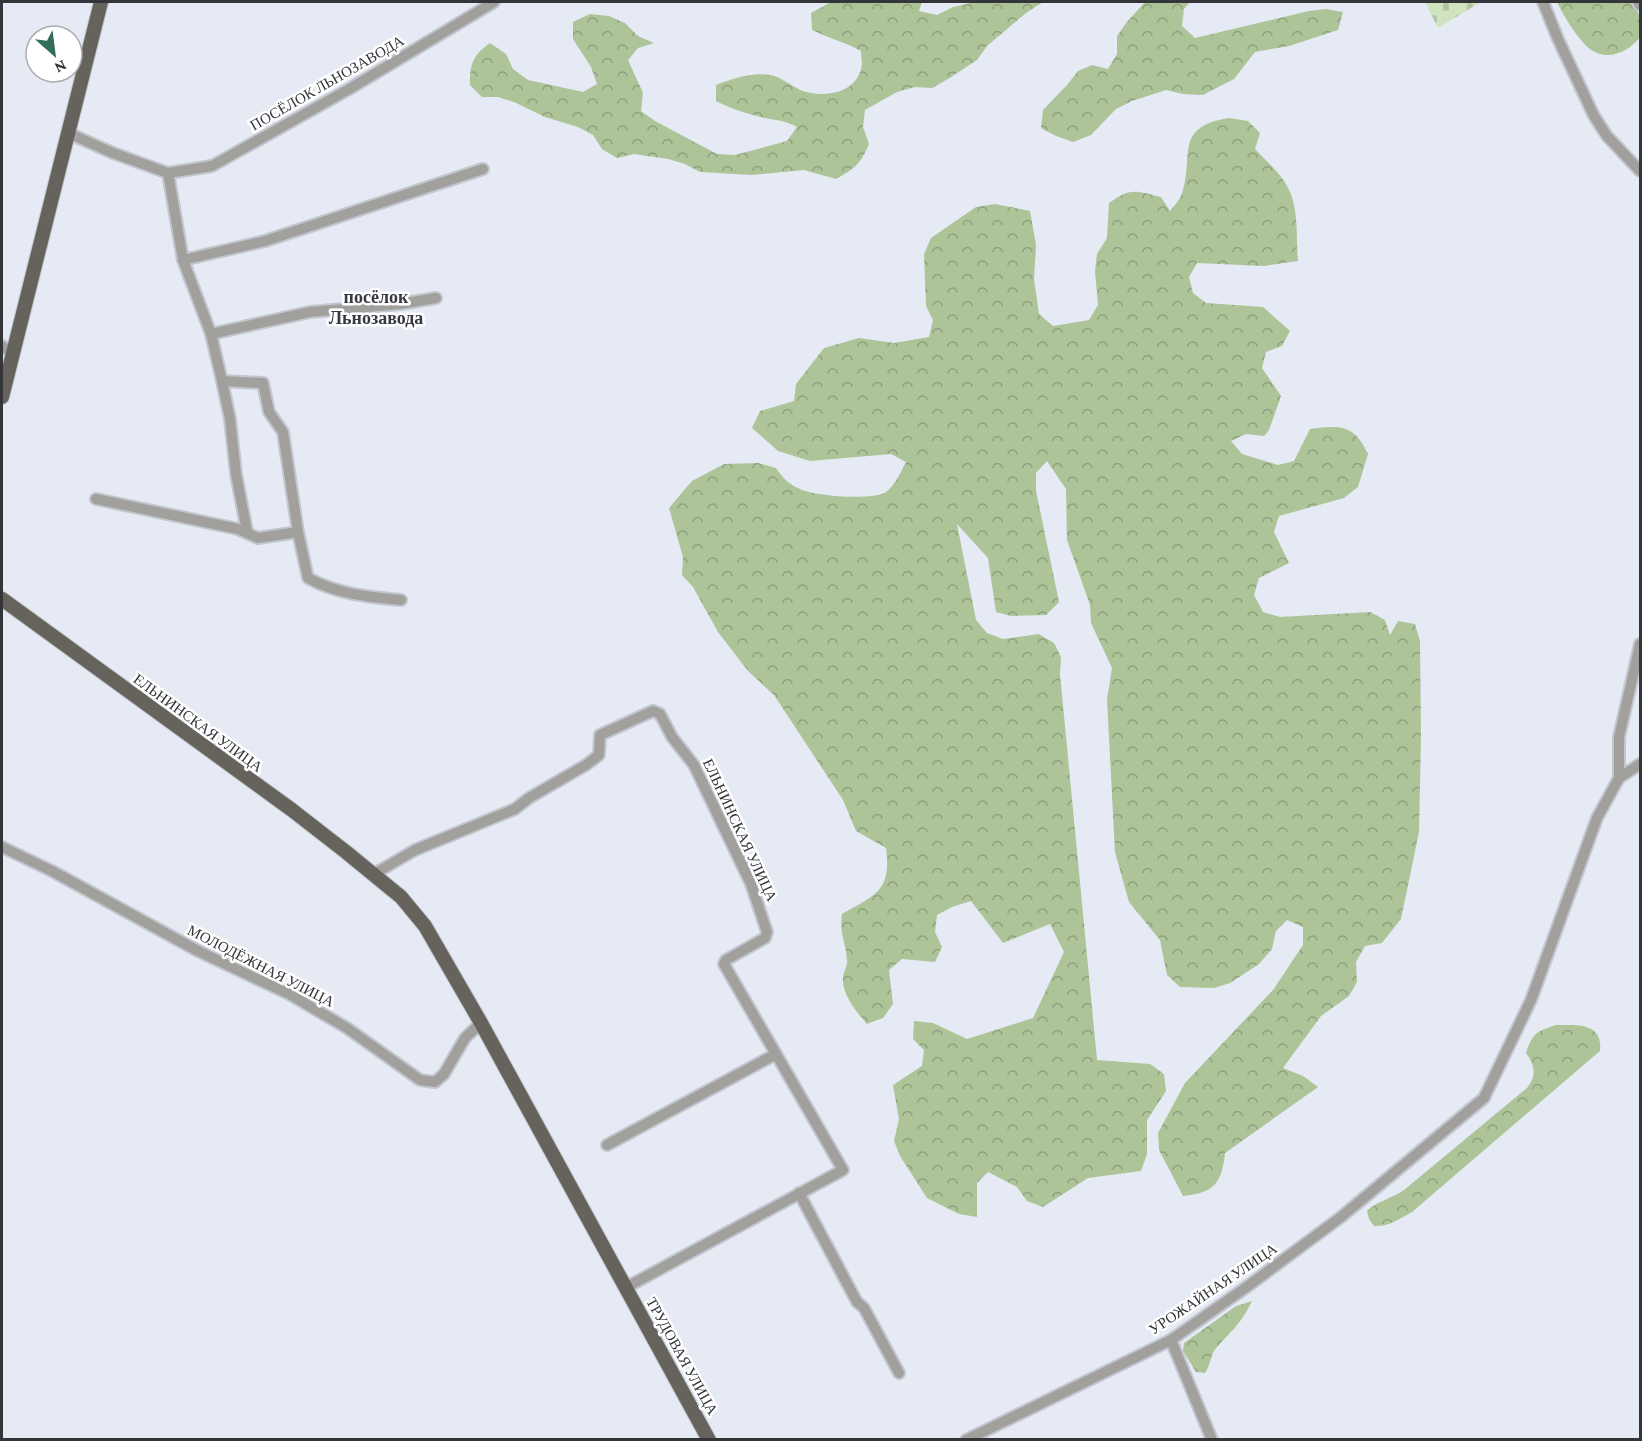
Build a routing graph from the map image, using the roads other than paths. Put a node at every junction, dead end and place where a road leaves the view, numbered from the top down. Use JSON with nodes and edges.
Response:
{"nodes":[{"id":1,"x":101,"y":2,"type":"edge"},
{"id":2,"x":494,"y":2,"type":"edge"},
{"id":3,"x":1543,"y":2,"type":"edge"},
{"id":4,"x":68,"y":133,"type":"junction"},
{"id":5,"x":483,"y":169,"type":"dead end"},
{"id":6,"x":1641,"y":171,"type":"edge"},
{"id":7,"x":168,"y":173,"type":"junction"},
{"id":8,"x":183,"y":260,"type":"junction"},
{"id":9,"x":436,"y":298,"type":"dead end"},
{"id":10,"x":211,"y":334,"type":"junction"},
{"id":11,"x":7,"y":350,"type":"edge"},
{"id":12,"x":222,"y":381,"type":"junction"},
{"id":13,"x":2,"y":397,"type":"edge"},
{"id":14,"x":96,"y":499,"type":"dead end"},
{"id":15,"x":243,"y":530,"type":"junction"},
{"id":16,"x":298,"y":536,"type":"junction"},
{"id":17,"x":2,"y":599,"type":"edge"},
{"id":18,"x":401,"y":600,"type":"dead end"},
{"id":19,"x":1641,"y":644,"type":"edge"},
{"id":20,"x":1641,"y":764,"type":"edge"},
{"id":21,"x":1619,"y":778,"type":"junction"},
{"id":22,"x":4,"y":852,"type":"edge"},
{"id":23,"x":374,"y":874,"type":"junction"},
{"id":24,"x":481,"y":1023,"type":"junction"},
{"id":25,"x":776,"y":1054,"type":"junction"},
{"id":26,"x":499,"y":1059,"type":"joint"},
{"id":27,"x":607,"y":1145,"type":"dead end"},
{"id":28,"x":799,"y":1193,"type":"junction"},
{"id":29,"x":625,"y":1288,"type":"junction"},
{"id":30,"x":1171,"y":1340,"type":"junction"},
{"id":31,"x":899,"y":1373,"type":"dead end"},
{"id":32,"x":709,"y":1440,"type":"edge"},
{"id":33,"x":966,"y":1440,"type":"edge"},
{"id":34,"x":1212,"y":1440,"type":"edge"}],
"edges":[{"from":1,"to":4,"type":"main road"},
{"from":2,"to":7,"type":"street","name":"ПОСЁЛОК ЛЬНОЗАВОДА"},
{"from":3,"to":6,"type":"street"},
{"from":4,"to":7,"type":"street"},
{"from":4,"to":11,"type":"main road"},
{"from":5,"to":8,"type":"street"},
{"from":7,"to":8,"type":"street"},
{"from":8,"to":10,"type":"street"},
{"from":9,"to":10,"type":"street"},
{"from":10,"to":12,"type":"street"},
{"from":11,"to":13,"type":"main road"},
{"from":12,"to":15,"type":"street"},
{"from":12,"to":16,"type":"street"},
{"from":14,"to":15,"type":"street"},
{"from":15,"to":16,"type":"street"},
{"from":16,"to":18,"type":"street"},
{"from":17,"to":23,"type":"main road","name":"ЕЛЬНИНСКАЯ УЛИЦА"},
{"from":19,"to":21,"type":"street"},
{"from":20,"to":21,"type":"street"},
{"from":21,"to":30,"type":"street","name":"УРОЖАЙНАЯ УЛИЦА"},
{"from":22,"to":24,"type":"street","name":"МОЛОДЁЖНАЯ УЛИЦА"},
{"from":23,"to":24,"type":"main road","name":"ЕЛЬНИНСКАЯ УЛИЦА"},
{"from":23,"to":25,"type":"street","name":"ЕЛЬНИНСКАЯ УЛИЦА"},
{"from":24,"to":26,"type":"main road","name":"ЕЛЬНИНСКАЯ УЛИЦА"},
{"from":25,"to":27,"type":"street"},
{"from":25,"to":28,"type":"street","name":"ЕЛЬНИНСКАЯ УЛИЦА"},
{"from":26,"to":29,"type":"main road","name":"ТРУДОВАЯ УЛИЦА"},
{"from":28,"to":29,"type":"street","name":"ЕЛЬНИНСКАЯ УЛИЦА"},
{"from":28,"to":31,"type":"street"},
{"from":29,"to":32,"type":"main road","name":"ТРУДОВАЯ УЛИЦА"},
{"from":30,"to":33,"type":"street","name":"УРОЖАЙНАЯ УЛИЦА"},
{"from":30,"to":34,"type":"street"}]}
